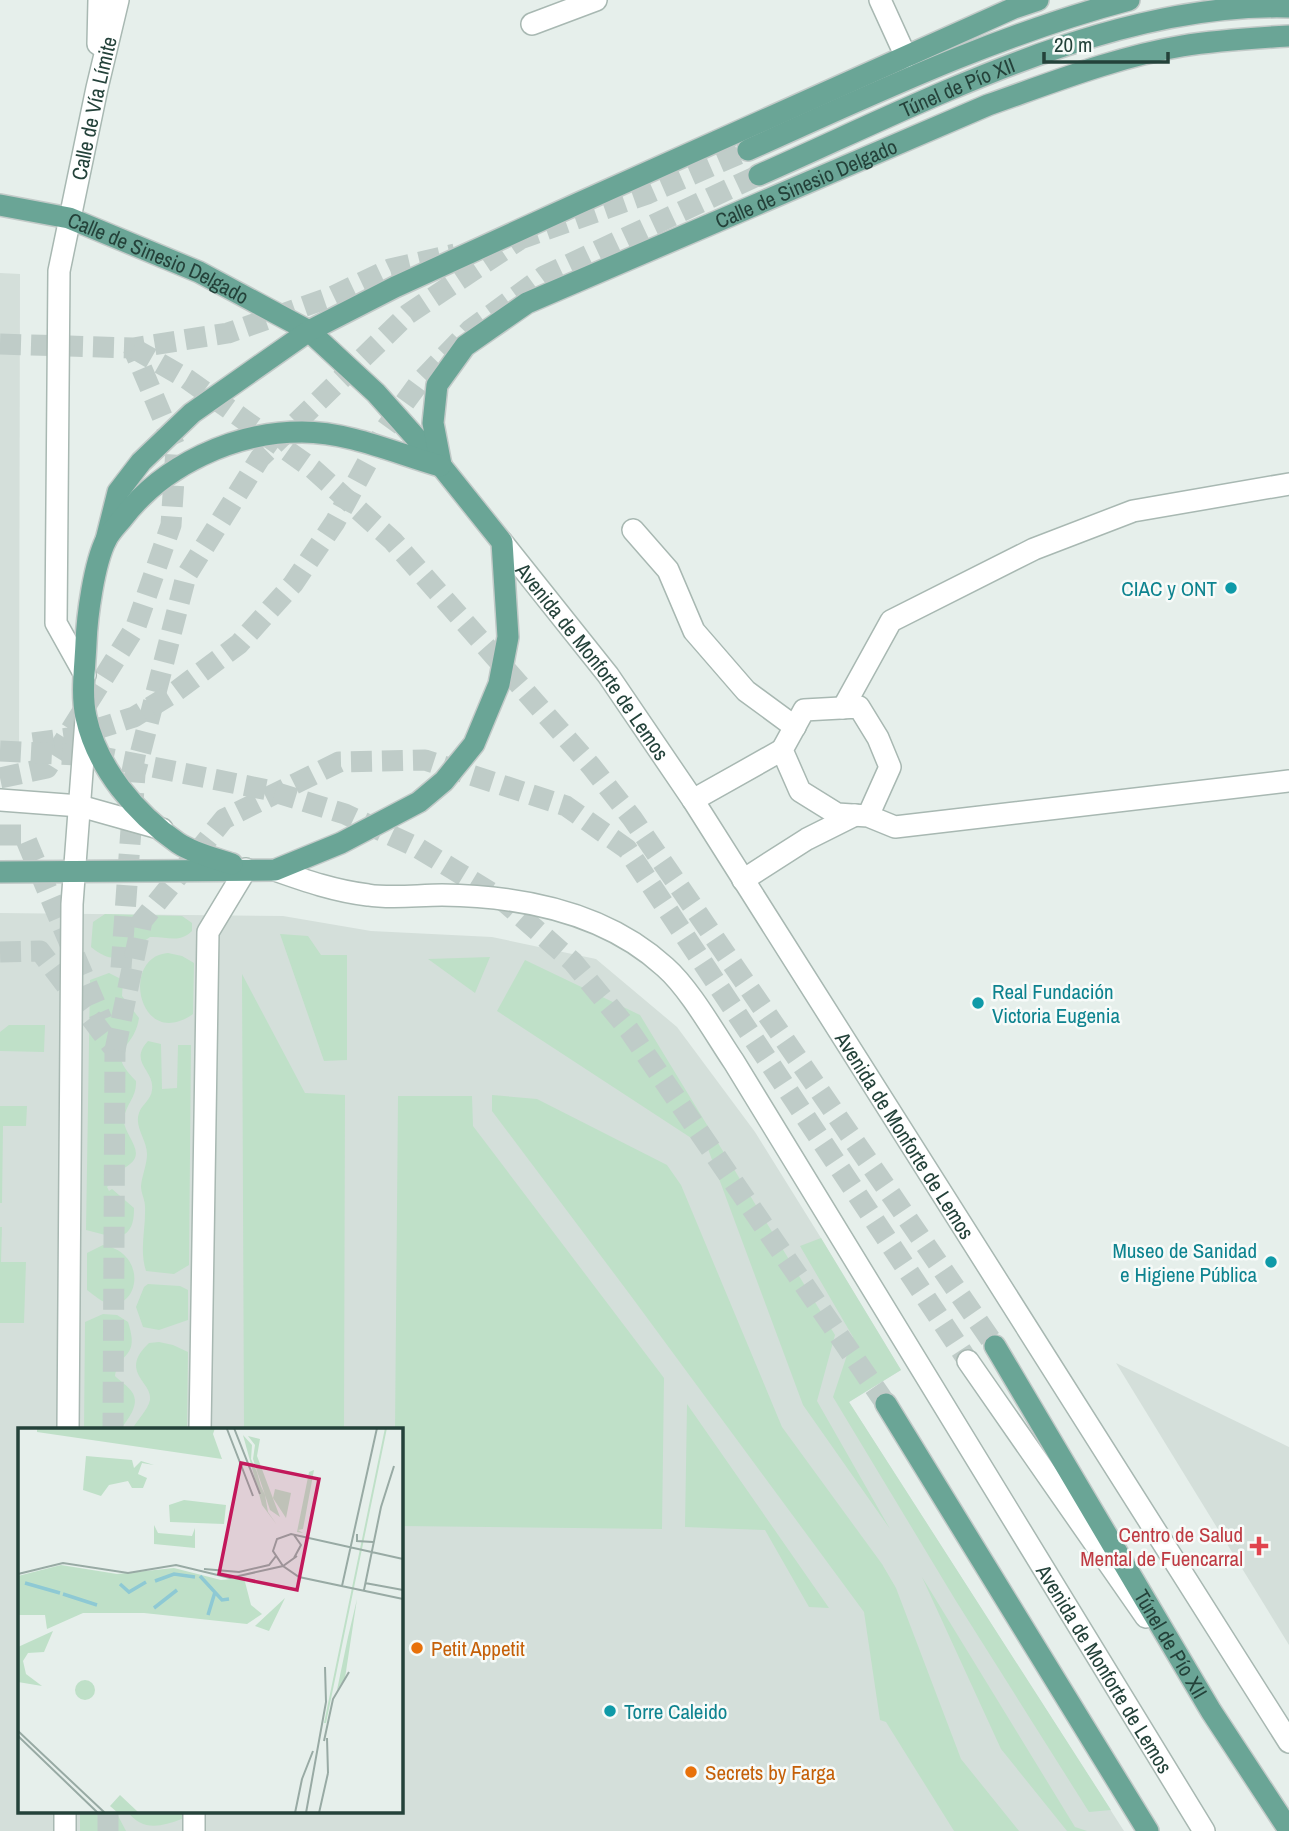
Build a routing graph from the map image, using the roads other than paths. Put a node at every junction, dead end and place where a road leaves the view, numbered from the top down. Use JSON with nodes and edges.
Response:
{"nodes":[{"id":1,"x":99,"y":0,"type":"edge"},
{"id":2,"x":118,"y":0,"type":"edge"},
{"id":3,"x":596,"y":0,"type":"edge"},
{"id":4,"x":880,"y":0,"type":"edge"},
{"id":5,"x":1038,"y":0,"type":"edge"},
{"id":6,"x":1129,"y":0,"type":"edge"},
{"id":7,"x":1289,"y":7,"type":"edge"},
{"id":8,"x":532,"y":24,"type":"dead end"},
{"id":9,"x":1289,"y":37,"type":"edge"},
{"id":10,"x":906,"y":57,"type":"junction"},
{"id":11,"x":97,"y":88,"type":"junction"},
{"id":12,"x":748,"y":150,"type":"tunnel mouth"},
{"id":13,"x":759,"y":175,"type":"tunnel mouth"},
{"id":14,"x":0,"y":205,"type":"edge"},
{"id":15,"x":69,"y":218,"type":"junction"},
{"id":16,"x":309,"y":331,"type":"junction"},
{"id":17,"x":442,"y":467,"type":"junction"},
{"id":18,"x":1289,"y":484,"type":"edge"},
{"id":19,"x":633,"y":530,"type":"dead end"},
{"id":20,"x":106,"y":540,"type":"junction"},
{"id":21,"x":502,"y":542,"type":"junction"},
{"id":22,"x":85,"y":675,"type":"junction"},
{"id":23,"x":844,"y":708,"type":"junction"},
{"id":24,"x":86,"y":716,"type":"junction"},
{"id":25,"x":795,"y":727,"type":"junction"},
{"id":26,"x":782,"y":750,"type":"junction"},
{"id":27,"x":1289,"y":781,"type":"edge"},
{"id":28,"x":0,"y":800,"type":"edge"},
{"id":29,"x":693,"y":800,"type":"junction"},
{"id":30,"x":80,"y":806,"type":"junction"},
{"id":31,"x":862,"y":816,"type":"junction"},
{"id":32,"x":162,"y":829,"type":"junction"},
{"id":33,"x":246,"y":869,"type":"junction"},
{"id":34,"x":76,"y":870,"type":"junction"},
{"id":35,"x":275,"y":870,"type":"junction"},
{"id":36,"x":0,"y":872,"type":"edge"},
{"id":37,"x":743,"y":880,"type":"junction"},
{"id":38,"x":995,"y":1346,"type":"tunnel mouth"},
{"id":39,"x":968,"y":1361,"type":"tunnel mouth"},
{"id":40,"x":886,"y":1404,"type":"tunnel mouth"},
{"id":41,"x":68,"y":1428,"type":"edge"},
{"id":42,"x":200,"y":1428,"type":"edge"},
{"id":43,"x":1211,"y":1711,"type":"junction"},
{"id":44,"x":1289,"y":1742,"type":"edge"},
{"id":45,"x":1289,"y":1830,"type":"edge"},
{"id":46,"x":1148,"y":1831,"type":"edge"},
{"id":47,"x":1204,"y":1831,"type":"edge"}],
"edges":[{"from":1,"to":11,"type":"street"},
{"from":2,"to":11,"type":"street","name":"Calle de Vía Límite"},
{"from":3,"to":8,"type":"street"},
{"from":4,"to":10,"type":"street"},
{"from":5,"to":10,"type":"main road"},
{"from":6,"to":12,"type":"main road","name":"Túnel de Pío XII"},
{"from":7,"to":13,"type":"main road","name":"Túnel de Pío XII"},
{"from":9,"to":17,"type":"main road","name":"Calle de Sinesio Delgado"},
{"from":10,"to":16,"type":"main road"},
{"from":11,"to":15,"type":"street","name":"Calle de Vía Límite"},
{"from":14,"to":15,"type":"main road","name":"Calle de Sinesio Delgado"},
{"from":15,"to":16,"type":"main road","name":"Calle de Sinesio Delgado"},
{"from":15,"to":22,"type":"street","name":"Calle de Vía Límite"},
{"from":16,"to":17,"type":"main road","name":"Avenida de Monforte de Lemos"},
{"from":16,"to":20,"type":"main road"},
{"from":17,"to":20,"type":"main road","name":"Avenida de Monforte de Lemos"},
{"from":17,"to":21,"type":"main road","name":"Avenida de Monforte de Lemos"},
{"from":18,"to":23,"type":"street"},
{"from":19,"to":25,"type":"street"},
{"from":20,"to":22,"type":"main road","name":"Avenida de Monforte de Lemos"},
{"from":21,"to":29,"type":"street","name":"Avenida de Monforte de Lemos"},
{"from":21,"to":35,"type":"main road","name":"Avenida de Monforte de Lemos"},
{"from":22,"to":24,"type":"main road","name":"Avenida de Monforte de Lemos"},
{"from":23,"to":25,"type":"street"},
{"from":23,"to":31,"type":"street"},
{"from":24,"to":30,"type":"street","name":"Avenida de Monforte de Lemos"},
{"from":24,"to":32,"type":"main road","name":"Avenida de Monforte de Lemos"},
{"from":25,"to":26,"type":"street"},
{"from":26,"to":29,"type":"street"},
{"from":26,"to":31,"type":"street"},
{"from":27,"to":31,"type":"street"},
{"from":28,"to":30,"type":"street","name":"Avenida de Monforte de Lemos"},
{"from":29,"to":37,"type":"street","name":"Avenida de Monforte de Lemos"},
{"from":30,"to":32,"type":"street","name":"Avenida de Monforte de Lemos"},
{"from":30,"to":34,"type":"street","name":"Avenida de Monforte de Lemos"},
{"from":31,"to":37,"type":"street"},
{"from":32,"to":33,"type":"main road","name":"Avenida de Monforte de Lemos"},
{"from":33,"to":34,"type":"main road","name":"Avenida de Monforte de Lemos"},
{"from":33,"to":35,"type":"main road","name":"Avenida de Monforte de Lemos"},
{"from":33,"to":42,"type":"street"},
{"from":34,"to":36,"type":"main road","name":"Avenida de Monforte de Lemos"},
{"from":34,"to":41,"type":"street"},
{"from":35,"to":47,"type":"street","name":"Avenida de Monforte de Lemos"},
{"from":37,"to":44,"type":"street","name":"Avenida de Monforte de Lemos"},
{"from":38,"to":43,"type":"main road","name":"Túnel de Pío XII"},
{"from":39,"to":43,"type":"street"},
{"from":40,"to":46,"type":"main road"},
{"from":43,"to":45,"type":"main road","name":"Túnel de Pío XII"}]}
